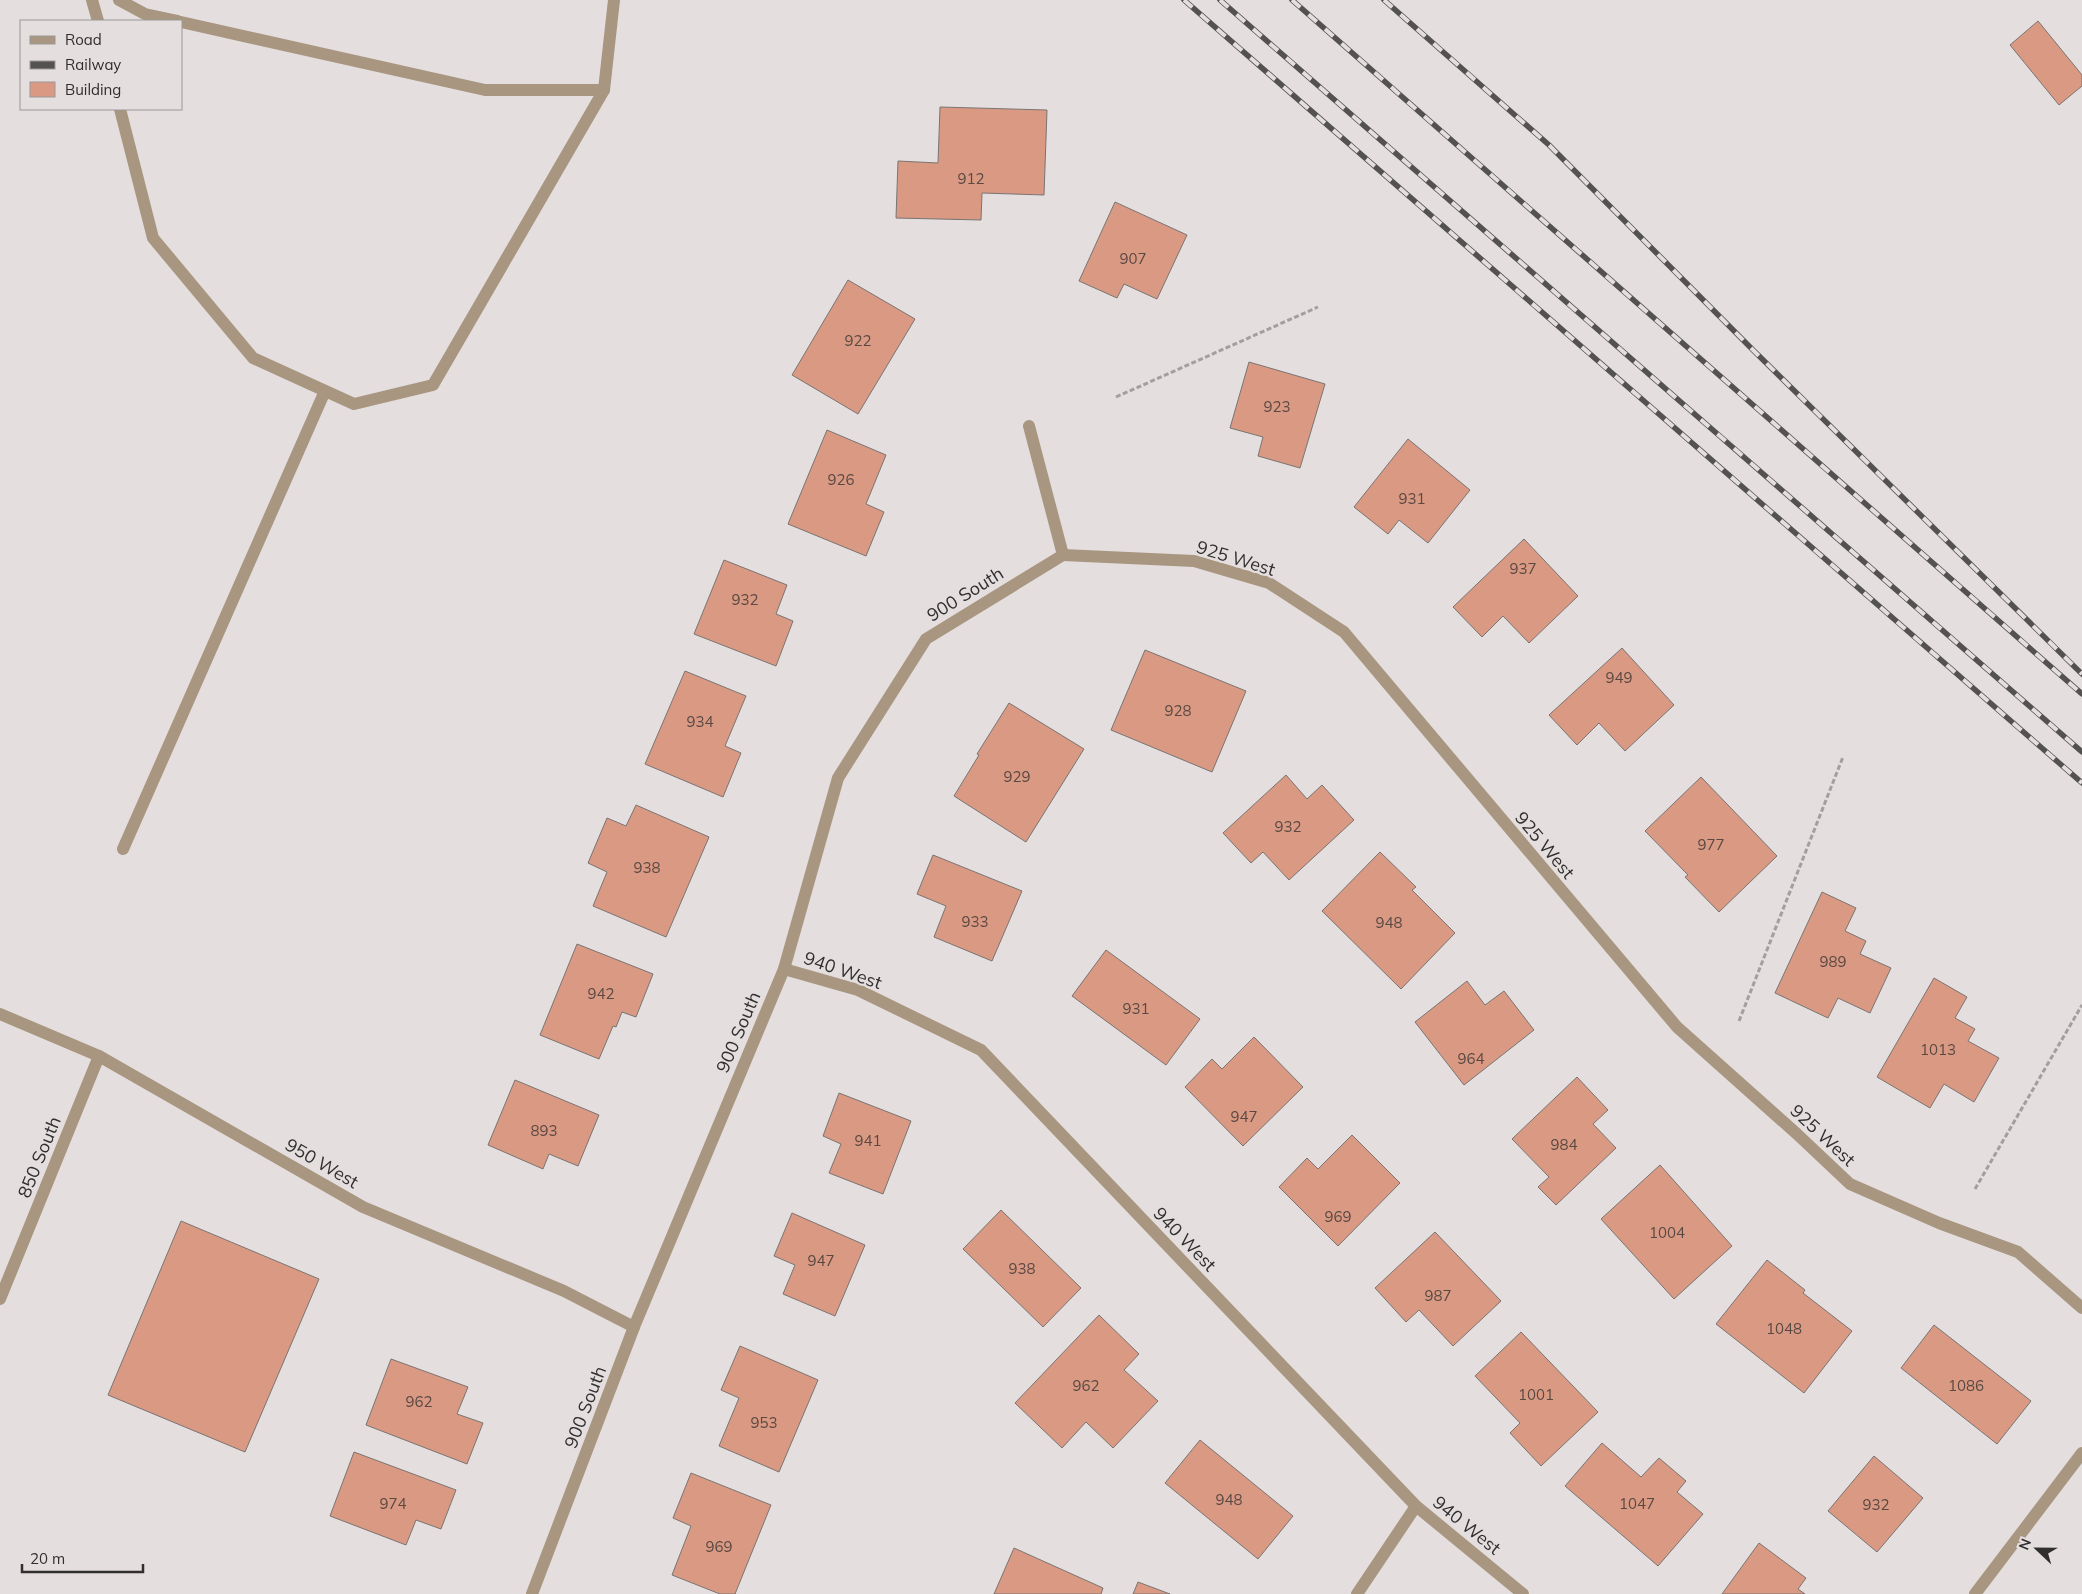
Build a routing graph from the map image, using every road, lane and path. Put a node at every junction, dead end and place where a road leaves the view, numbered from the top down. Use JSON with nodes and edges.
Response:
{"nodes":[{"id":1,"x":92,"y":0,"type":"edge"},
{"id":2,"x":119,"y":0,"type":"edge"},
{"id":3,"x":614,"y":0,"type":"edge"},
{"id":4,"x":98,"y":20,"type":"edge"},
{"id":5,"x":170,"y":20,"type":"edge"},
{"id":6,"x":182,"y":23,"type":"edge"},
{"id":7,"x":604,"y":90,"type":"junction"},
{"id":8,"x":120,"y":110,"type":"edge"},
{"id":9,"x":1318,"y":307,"type":"dead end"},
{"id":10,"x":325,"y":391,"type":"junction"},
{"id":11,"x":1116,"y":397,"type":"dead end"},
{"id":12,"x":1030,"y":426,"type":"dead end"},
{"id":13,"x":1063,"y":555,"type":"junction"},
{"id":14,"x":1843,"y":756,"type":"dead end"},
{"id":15,"x":123,"y":849,"type":"dead end"},
{"id":16,"x":784,"y":969,"type":"junction"},
{"id":17,"x":2082,"y":1005,"type":"edge"},
{"id":18,"x":0,"y":1014,"type":"edge"},
{"id":19,"x":1739,"y":1021,"type":"dead end"},
{"id":20,"x":98,"y":1056,"type":"junction"},
{"id":21,"x":1975,"y":1190,"type":"dead end"},
{"id":22,"x":0,"y":1299,"type":"edge"},
{"id":23,"x":2082,"y":1308,"type":"edge"},
{"id":24,"x":634,"y":1327,"type":"junction"},
{"id":25,"x":2082,"y":1453,"type":"edge"},
{"id":26,"x":1416,"y":1506,"type":"junction"},
{"id":27,"x":532,"y":1594,"type":"edge"},
{"id":28,"x":1357,"y":1594,"type":"edge"},
{"id":29,"x":1523,"y":1594,"type":"edge"},
{"id":30,"x":1975,"y":1594,"type":"edge"}],
"edges":[{"from":1,"to":4,"type":"street"},
{"from":2,"to":5,"type":"street"},
{"from":3,"to":7,"type":"street"},
{"from":6,"to":7,"type":"street"},
{"from":7,"to":10,"type":"street"},
{"from":8,"to":10,"type":"street"},
{"from":9,"to":11,"type":"path"},
{"from":10,"to":15,"type":"street"},
{"from":12,"to":13,"type":"street"},
{"from":13,"to":16,"type":"street","name":"900 South"},
{"from":13,"to":23,"type":"street","name":"925 West"},
{"from":14,"to":19,"type":"path"},
{"from":16,"to":24,"type":"street","name":"900 South"},
{"from":16,"to":26,"type":"street","name":"940 West"},
{"from":17,"to":21,"type":"path"},
{"from":18,"to":20,"type":"street","name":"950 West"},
{"from":20,"to":22,"type":"street","name":"850 South"},
{"from":20,"to":24,"type":"street","name":"950 West"},
{"from":24,"to":27,"type":"street","name":"900 South"},
{"from":25,"to":30,"type":"street"},
{"from":26,"to":28,"type":"street"},
{"from":26,"to":29,"type":"street","name":"940 West"}]}
